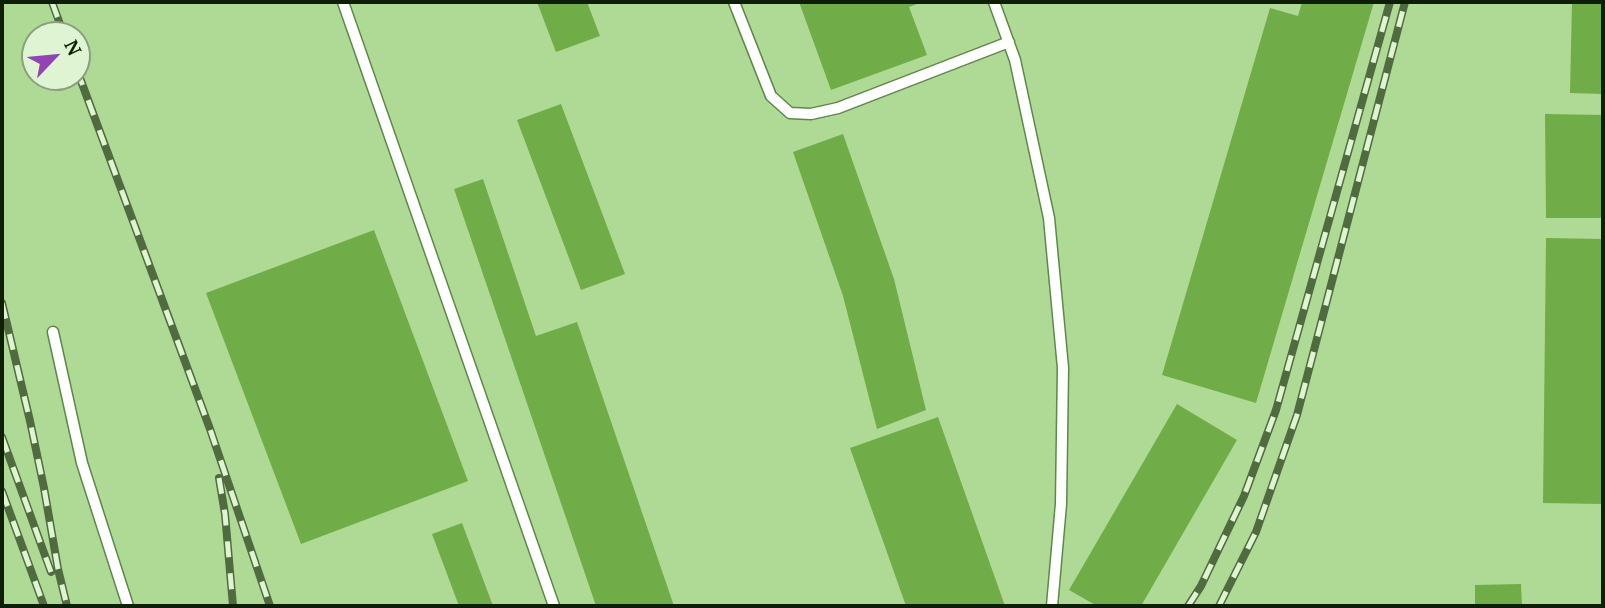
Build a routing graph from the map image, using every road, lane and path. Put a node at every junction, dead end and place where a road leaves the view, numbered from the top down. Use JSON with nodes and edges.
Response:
{"nodes":[{"id":1,"x":343,"y":2,"type":"edge"},
{"id":2,"x":734,"y":2,"type":"edge"},
{"id":3,"x":994,"y":2,"type":"edge"},
{"id":4,"x":1009,"y":42,"type":"junction"},
{"id":5,"x":53,"y":332,"type":"dead end"},
{"id":6,"x":128,"y":606,"type":"edge"},
{"id":7,"x":554,"y":606,"type":"edge"},
{"id":8,"x":1052,"y":606,"type":"edge"}],
"edges":[{"from":1,"to":7,"type":"lane"},
{"from":2,"to":4,"type":"lane"},
{"from":3,"to":4,"type":"lane"},
{"from":4,"to":8,"type":"lane"},
{"from":5,"to":6,"type":"lane"}]}
